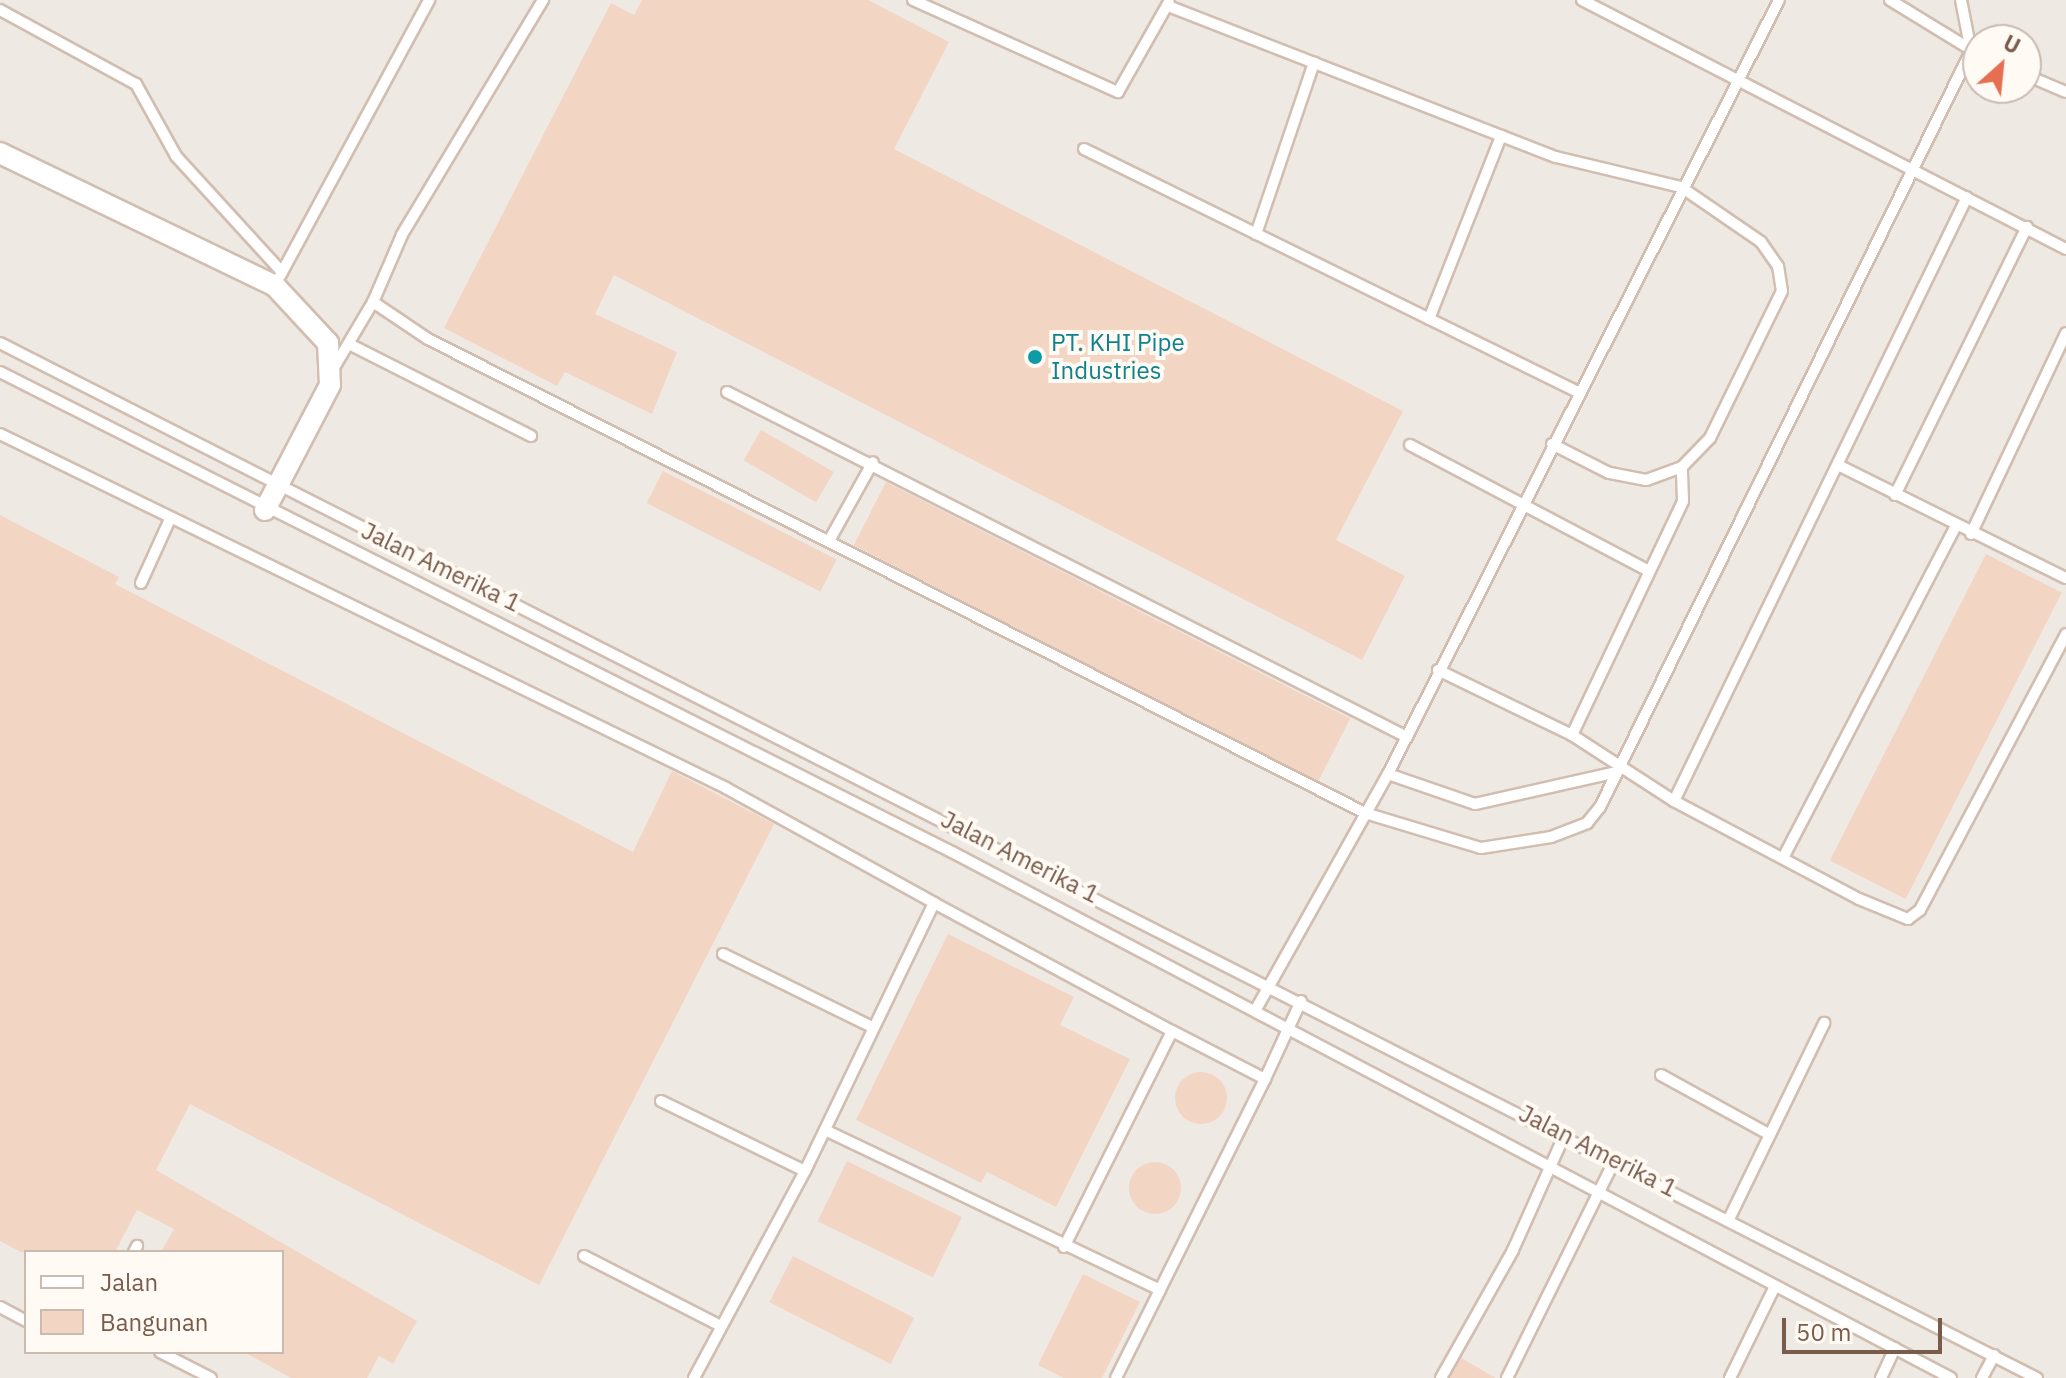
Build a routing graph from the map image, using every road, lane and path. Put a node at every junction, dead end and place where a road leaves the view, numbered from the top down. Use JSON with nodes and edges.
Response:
{"nodes":[{"id":1,"x":429,"y":0,"type":"edge"},
{"id":2,"x":543,"y":0,"type":"edge"},
{"id":3,"x":913,"y":0,"type":"edge"},
{"id":4,"x":1582,"y":0,"type":"edge"},
{"id":5,"x":1779,"y":0,"type":"edge"},
{"id":6,"x":1890,"y":0,"type":"edge"},
{"id":7,"x":1961,"y":0,"type":"edge"},
{"id":8,"x":1169,"y":3,"type":"edge"},
{"id":9,"x":0,"y":10,"type":"edge"},
{"id":10,"x":1967,"y":24,"type":"edge"},
{"id":11,"x":1962,"y":45,"type":"edge"},
{"id":12,"x":1314,"y":63,"type":"junction"},
{"id":13,"x":1962,"y":75,"type":"edge"},
{"id":14,"x":2042,"y":82,"type":"edge"},
{"id":15,"x":1737,"y":84,"type":"junction"},
{"id":16,"x":2066,"y":92,"type":"edge"},
{"id":17,"x":1501,"y":136,"type":"junction"},
{"id":18,"x":1084,"y":149,"type":"dead end"},
{"id":19,"x":0,"y":153,"type":"edge"},
{"id":20,"x":1910,"y":168,"type":"junction"},
{"id":21,"x":1681,"y":187,"type":"junction"},
{"id":22,"x":1967,"y":197,"type":"junction"},
{"id":23,"x":2027,"y":227,"type":"junction"},
{"id":24,"x":1256,"y":234,"type":"junction"},
{"id":25,"x":2066,"y":249,"type":"edge"},
{"id":26,"x":279,"y":279,"type":"junction"},
{"id":27,"x":373,"y":302,"type":"junction"},
{"id":28,"x":1429,"y":319,"type":"junction"},
{"id":29,"x":2066,"y":333,"type":"edge"},
{"id":30,"x":0,"y":343,"type":"edge"},
{"id":31,"x":349,"y":344,"type":"junction"},
{"id":32,"x":335,"y":366,"type":"junction"},
{"id":33,"x":0,"y":372,"type":"edge"},
{"id":34,"x":727,"y":392,"type":"dead end"},
{"id":35,"x":1578,"y":392,"type":"junction"},
{"id":36,"x":0,"y":434,"type":"edge"},
{"id":37,"x":531,"y":436,"type":"dead end"},
{"id":38,"x":1552,"y":444,"type":"junction"},
{"id":39,"x":1410,"y":445,"type":"dead end"},
{"id":40,"x":873,"y":462,"type":"junction"},
{"id":41,"x":1840,"y":466,"type":"junction"},
{"id":42,"x":1682,"y":467,"type":"junction"},
{"id":43,"x":277,"y":485,"type":"junction"},
{"id":44,"x":1895,"y":495,"type":"junction"},
{"id":45,"x":1521,"y":506,"type":"junction"},
{"id":46,"x":265,"y":510,"type":"junction"},
{"id":47,"x":170,"y":519,"type":"junction"},
{"id":48,"x":1956,"y":526,"type":"junction"},
{"id":49,"x":1971,"y":534,"type":"junction"},
{"id":50,"x":829,"y":541,"type":"junction"},
{"id":51,"x":1649,"y":571,"type":"junction"},
{"id":52,"x":2066,"y":578,"type":"edge"},
{"id":53,"x":141,"y":583,"type":"dead end"},
{"id":54,"x":2066,"y":634,"type":"edge"},
{"id":55,"x":1438,"y":670,"type":"junction"},
{"id":56,"x":1403,"y":735,"type":"junction"},
{"id":57,"x":1572,"y":735,"type":"junction"},
{"id":58,"x":1616,"y":769,"type":"junction"},
{"id":59,"x":1388,"y":774,"type":"junction"},
{"id":60,"x":1674,"y":801,"type":"junction"},
{"id":61,"x":1365,"y":813,"type":"junction"},
{"id":62,"x":1783,"y":858,"type":"junction"},
{"id":63,"x":934,"y":903,"type":"junction"},
{"id":64,"x":723,"y":954,"type":"dead end"},
{"id":65,"x":1269,"y":985,"type":"junction"},
{"id":66,"x":1301,"y":1001,"type":"junction"},
{"id":67,"x":1255,"y":1011,"type":"junction"},
{"id":68,"x":1824,"y":1023,"type":"dead end"},
{"id":69,"x":872,"y":1027,"type":"junction"},
{"id":70,"x":1286,"y":1027,"type":"junction"},
{"id":71,"x":1172,"y":1031,"type":"junction"},
{"id":72,"x":1661,"y":1075,"type":"dead end"},
{"id":73,"x":1265,"y":1079,"type":"junction"},
{"id":74,"x":661,"y":1101,"type":"dead end"},
{"id":75,"x":825,"y":1130,"type":"junction"},
{"id":76,"x":1565,"y":1134,"type":"junction"},
{"id":77,"x":1770,"y":1135,"type":"junction"},
{"id":78,"x":1615,"y":1159,"type":"junction"},
{"id":79,"x":1550,"y":1168,"type":"junction"},
{"id":80,"x":805,"y":1171,"type":"junction"},
{"id":81,"x":1599,"y":1195,"type":"junction"},
{"id":82,"x":1730,"y":1217,"type":"junction"},
{"id":83,"x":1064,"y":1247,"type":"junction"},
{"id":84,"x":584,"y":1256,"type":"dead end"},
{"id":85,"x":1775,"y":1286,"type":"junction"},
{"id":86,"x":1160,"y":1290,"type":"junction"},
{"id":87,"x":0,"y":1307,"type":"edge"},
{"id":88,"x":24,"y":1320,"type":"edge"},
{"id":89,"x":721,"y":1326,"type":"junction"},
{"id":90,"x":1895,"y":1348,"type":"junction"},
{"id":91,"x":164,"y":1354,"type":"edge"},
{"id":92,"x":1994,"y":1355,"type":"junction"},
{"id":93,"x":211,"y":1378,"type":"edge"},
{"id":94,"x":694,"y":1378,"type":"edge"},
{"id":95,"x":1116,"y":1378,"type":"edge"},
{"id":96,"x":1441,"y":1378,"type":"edge"},
{"id":97,"x":1507,"y":1378,"type":"edge"},
{"id":98,"x":1730,"y":1378,"type":"edge"},
{"id":99,"x":1881,"y":1378,"type":"edge"},
{"id":100,"x":1951,"y":1378,"type":"edge"},
{"id":101,"x":1982,"y":1378,"type":"edge"},
{"id":102,"x":2037,"y":1378,"type":"edge"}],
"edges":[{"from":1,"to":26,"type":"lane"},
{"from":2,"to":27,"type":"lane"},
{"from":3,"to":8,"type":"lane"},
{"from":4,"to":15,"type":"lane"},
{"from":5,"to":15,"type":"lane"},
{"from":6,"to":11,"type":"lane"},
{"from":7,"to":10,"type":"lane"},
{"from":8,"to":12,"type":"lane"},
{"from":9,"to":26,"type":"lane"},
{"from":12,"to":17,"type":"lane"},
{"from":12,"to":24,"type":"lane"},
{"from":13,"to":20,"type":"lane"},
{"from":14,"to":16,"type":"lane"},
{"from":15,"to":20,"type":"lane"},
{"from":15,"to":21,"type":"lane"},
{"from":17,"to":21,"type":"lane"},
{"from":17,"to":28,"type":"lane"},
{"from":18,"to":24,"type":"lane"},
{"from":19,"to":26,"type":"street"},
{"from":20,"to":22,"type":"lane"},
{"from":20,"to":58,"type":"lane"},
{"from":21,"to":35,"type":"lane"},
{"from":21,"to":42,"type":"lane"},
{"from":22,"to":23,"type":"lane"},
{"from":22,"to":41,"type":"lane"},
{"from":23,"to":25,"type":"lane"},
{"from":23,"to":44,"type":"lane"},
{"from":24,"to":28,"type":"lane"},
{"from":26,"to":32,"type":"street"},
{"from":27,"to":31,"type":"lane"},
{"from":27,"to":50,"type":"lane"},
{"from":28,"to":35,"type":"lane"},
{"from":29,"to":49,"type":"lane"},
{"from":30,"to":43,"type":"lane","name":"Jalan Amerika 1"},
{"from":31,"to":32,"type":"lane"},
{"from":31,"to":37,"type":"lane"},
{"from":32,"to":43,"type":"street"},
{"from":33,"to":46,"type":"lane","name":"Jalan Amerika 1"},
{"from":34,"to":40,"type":"lane"},
{"from":35,"to":38,"type":"lane"},
{"from":36,"to":47,"type":"lane"},
{"from":38,"to":42,"type":"lane"},
{"from":38,"to":45,"type":"lane"},
{"from":39,"to":45,"type":"lane"},
{"from":40,"to":50,"type":"lane"},
{"from":40,"to":56,"type":"lane"},
{"from":41,"to":44,"type":"lane"},
{"from":41,"to":60,"type":"lane"},
{"from":42,"to":51,"type":"lane"},
{"from":43,"to":46,"type":"street"},
{"from":43,"to":65,"type":"lane","name":"Jalan Amerika 1"},
{"from":44,"to":48,"type":"lane"},
{"from":45,"to":51,"type":"lane"},
{"from":45,"to":55,"type":"lane"},
{"from":46,"to":67,"type":"lane","name":"Jalan Amerika 1"},
{"from":47,"to":53,"type":"lane"},
{"from":47,"to":63,"type":"lane"},
{"from":48,"to":49,"type":"lane"},
{"from":48,"to":62,"type":"lane"},
{"from":49,"to":52,"type":"lane"},
{"from":50,"to":61,"type":"lane"},
{"from":51,"to":57,"type":"lane"},
{"from":54,"to":62,"type":"lane"},
{"from":55,"to":56,"type":"lane"},
{"from":55,"to":57,"type":"lane"},
{"from":56,"to":59,"type":"lane"},
{"from":57,"to":58,"type":"lane"},
{"from":58,"to":59,"type":"lane"},
{"from":58,"to":60,"type":"lane"},
{"from":58,"to":61,"type":"lane"},
{"from":59,"to":61,"type":"lane"},
{"from":60,"to":62,"type":"lane"},
{"from":61,"to":65,"type":"lane"},
{"from":63,"to":69,"type":"lane"},
{"from":63,"to":71,"type":"lane"},
{"from":64,"to":69,"type":"lane"},
{"from":65,"to":66,"type":"lane","name":"Jalan Amerika 1"},
{"from":65,"to":67,"type":"lane"},
{"from":66,"to":70,"type":"lane"},
{"from":66,"to":76,"type":"lane","name":"Jalan Amerika 1"},
{"from":67,"to":70,"type":"lane","name":"Jalan Amerika 1"},
{"from":68,"to":77,"type":"lane"},
{"from":69,"to":75,"type":"lane"},
{"from":70,"to":73,"type":"lane"},
{"from":70,"to":79,"type":"lane","name":"Jalan Amerika 1"},
{"from":71,"to":73,"type":"lane"},
{"from":71,"to":83,"type":"lane"},
{"from":72,"to":77,"type":"lane"},
{"from":73,"to":86,"type":"lane"},
{"from":74,"to":80,"type":"lane"},
{"from":75,"to":80,"type":"lane"},
{"from":75,"to":83,"type":"lane"},
{"from":76,"to":78,"type":"lane","name":"Jalan Amerika 1"},
{"from":76,"to":79,"type":"lane"},
{"from":77,"to":82,"type":"lane"},
{"from":78,"to":81,"type":"lane"},
{"from":78,"to":82,"type":"lane","name":"Jalan Amerika 1"},
{"from":79,"to":81,"type":"lane","name":"Jalan Amerika 1"},
{"from":79,"to":96,"type":"lane"},
{"from":80,"to":89,"type":"lane"},
{"from":81,"to":85,"type":"lane","name":"Jalan Amerika 1"},
{"from":81,"to":97,"type":"lane"},
{"from":82,"to":92,"type":"lane","name":"Jalan Amerika 1"},
{"from":83,"to":86,"type":"lane"},
{"from":84,"to":89,"type":"lane"},
{"from":85,"to":90,"type":"lane","name":"Jalan Amerika 1"},
{"from":85,"to":98,"type":"lane"},
{"from":86,"to":95,"type":"lane"},
{"from":87,"to":88,"type":"lane"},
{"from":89,"to":94,"type":"lane"},
{"from":90,"to":99,"type":"lane"},
{"from":90,"to":100,"type":"lane","name":"Jalan Amerika 1"},
{"from":91,"to":93,"type":"lane"},
{"from":92,"to":101,"type":"lane"},
{"from":92,"to":102,"type":"lane","name":"Jalan Amerika 1"}]}
